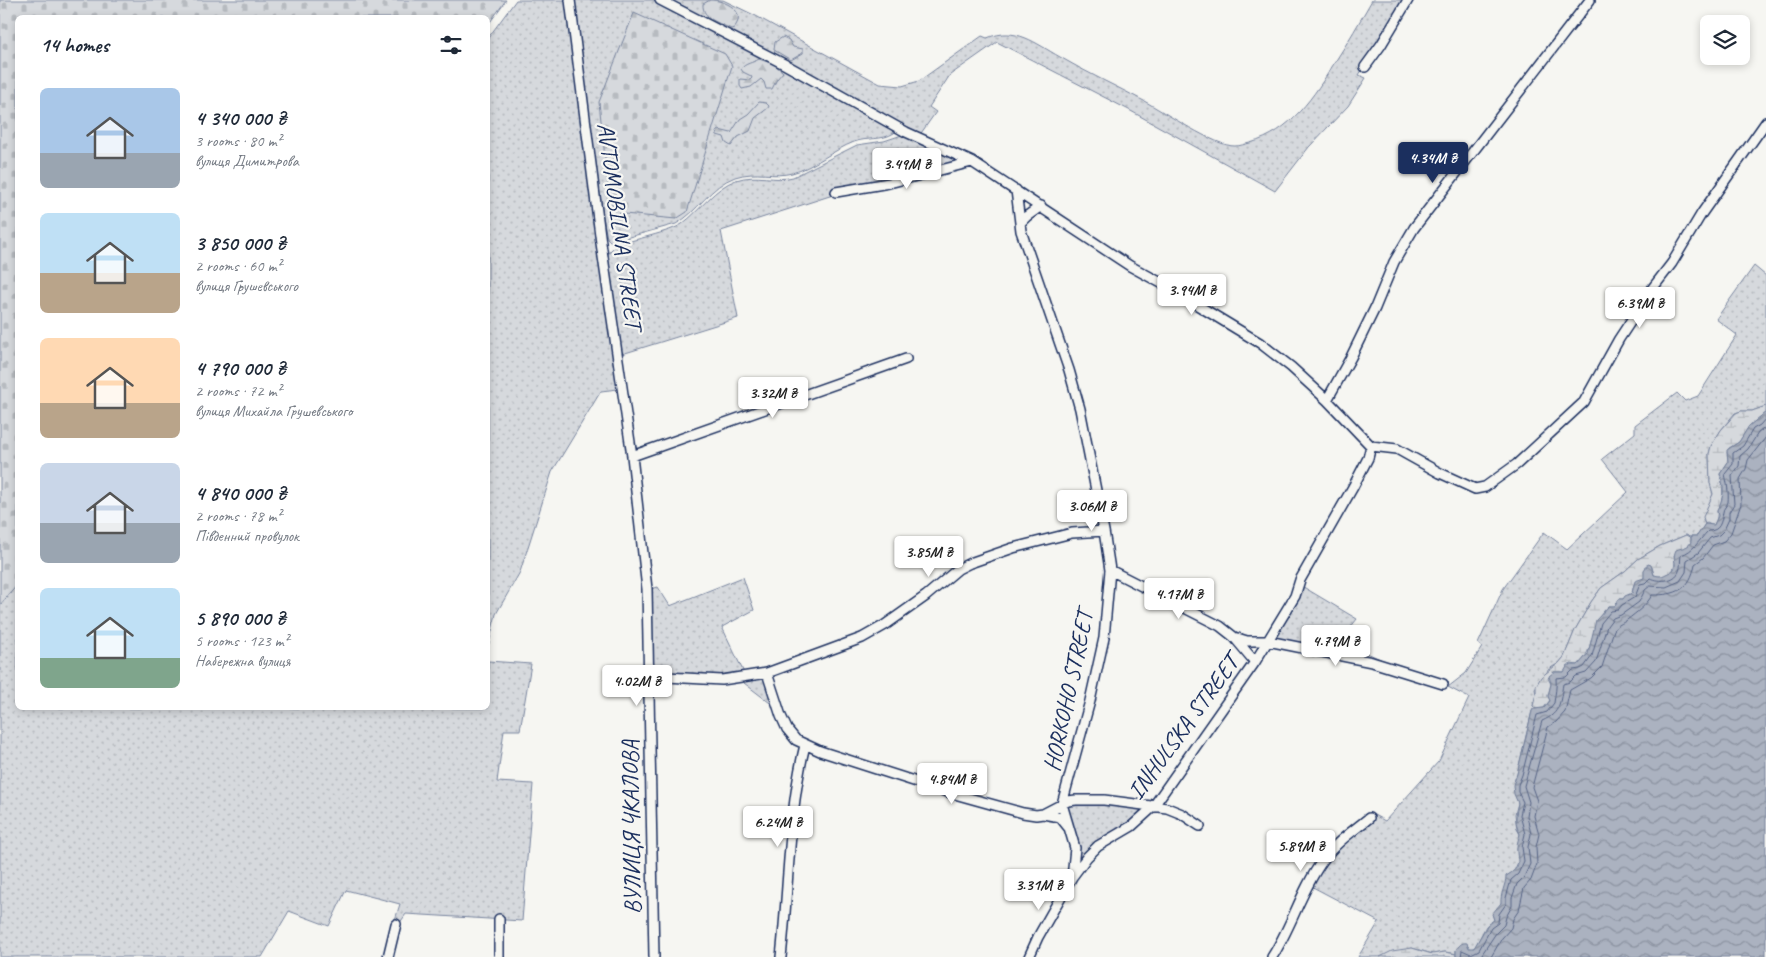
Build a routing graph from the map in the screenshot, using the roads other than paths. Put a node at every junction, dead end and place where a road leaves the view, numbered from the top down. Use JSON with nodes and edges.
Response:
{"nodes":[{"id":1,"x":570,"y":0,"type":"edge"},
{"id":2,"x":660,"y":0,"type":"edge"},
{"id":3,"x":1408,"y":0,"type":"edge"},
{"id":4,"x":1590,"y":0,"type":"edge"},
{"id":5,"x":1364,"y":67,"type":"dead end"},
{"id":6,"x":1766,"y":122,"type":"edge"},
{"id":7,"x":972,"y":162,"type":"junction"},
{"id":8,"x":1016,"y":190,"type":"junction"},
{"id":9,"x":836,"y":192,"type":"dead end"},
{"id":10,"x":1041,"y":206,"type":"junction"},
{"id":11,"x":1020,"y":223,"type":"junction"},
{"id":12,"x":906,"y":359,"type":"dead end"},
{"id":13,"x":1327,"y":400,"type":"junction"},
{"id":14,"x":1371,"y":446,"type":"junction"},
{"id":15,"x":632,"y":456,"type":"junction"},
{"id":16,"x":1104,"y":531,"type":"junction"},
{"id":17,"x":1110,"y":570,"type":"junction"},
{"id":18,"x":1234,"y":637,"type":"junction"},
{"id":19,"x":1268,"y":641,"type":"junction"},
{"id":20,"x":1256,"y":662,"type":"junction"},
{"id":21,"x":767,"y":673,"type":"junction"},
{"id":22,"x":648,"y":676,"type":"junction"},
{"id":23,"x":1444,"y":684,"type":"dead end"},
{"id":24,"x":805,"y":745,"type":"junction"},
{"id":25,"x":1062,"y":804,"type":"junction"},
{"id":26,"x":1153,"y":807,"type":"junction"},
{"id":27,"x":1043,"y":814,"type":"junction"},
{"id":28,"x":1369,"y":818,"type":"dead end"},
{"id":29,"x":1200,"y":826,"type":"dead end"},
{"id":30,"x":1070,"y":830,"type":"junction"},
{"id":31,"x":1072,"y":877,"type":"junction"},
{"id":32,"x":499,"y":919,"type":"dead end"},
{"id":33,"x":396,"y":924,"type":"dead end"},
{"id":34,"x":388,"y":957,"type":"edge"},
{"id":35,"x":499,"y":957,"type":"edge"},
{"id":36,"x":654,"y":957,"type":"edge"},
{"id":37,"x":781,"y":957,"type":"edge"},
{"id":38,"x":1029,"y":957,"type":"edge"},
{"id":39,"x":1272,"y":957,"type":"edge"}],
"edges":[{"from":1,"to":15,"type":"street","name":"AVTOMOBILNA STREET"},
{"from":2,"to":7,"type":"street"},
{"from":3,"to":5,"type":"street"},
{"from":4,"to":13,"type":"street"},
{"from":6,"to":14,"type":"street"},
{"from":7,"to":8,"type":"street"},
{"from":7,"to":9,"type":"street"},
{"from":8,"to":10,"type":"street"},
{"from":8,"to":11,"type":"street","name":"HORKOHO STREET"},
{"from":10,"to":11,"type":"street"},
{"from":10,"to":13,"type":"street"},
{"from":11,"to":16,"type":"street","name":"HORKOHO STREET"},
{"from":12,"to":15,"type":"street"},
{"from":13,"to":14,"type":"street"},
{"from":14,"to":19,"type":"street","name":"INHULSKA STREET"},
{"from":15,"to":22,"type":"street","name":"ВУЛИЦЯ ЧКАЛОВА"},
{"from":16,"to":17,"type":"street","name":"HORKOHO STREET"},
{"from":16,"to":21,"type":"street"},
{"from":17,"to":18,"type":"street"},
{"from":17,"to":25,"type":"street","name":"HORKOHO STREET"},
{"from":18,"to":19,"type":"street"},
{"from":18,"to":20,"type":"street"},
{"from":19,"to":20,"type":"street","name":"INHULSKA STREET"},
{"from":19,"to":23,"type":"street"},
{"from":20,"to":26,"type":"street","name":"INHULSKA STREET"},
{"from":21,"to":22,"type":"street"},
{"from":21,"to":24,"type":"street"},
{"from":22,"to":36,"type":"street","name":"ВУЛИЦЯ ЧКАЛОВА"},
{"from":24,"to":27,"type":"street"},
{"from":24,"to":37,"type":"street"},
{"from":25,"to":26,"type":"street"},
{"from":25,"to":27,"type":"street"},
{"from":25,"to":30,"type":"street","name":"HORKOHO STREET"},
{"from":26,"to":29,"type":"street"},
{"from":26,"to":31,"type":"street","name":"INHULSKA STREET"},
{"from":27,"to":30,"type":"street"},
{"from":28,"to":39,"type":"street"},
{"from":30,"to":31,"type":"street","name":"HORKOHO STREET"},
{"from":31,"to":38,"type":"street","name":"INHULSKA STREET"},
{"from":32,"to":35,"type":"street"},
{"from":33,"to":34,"type":"street"}]}
